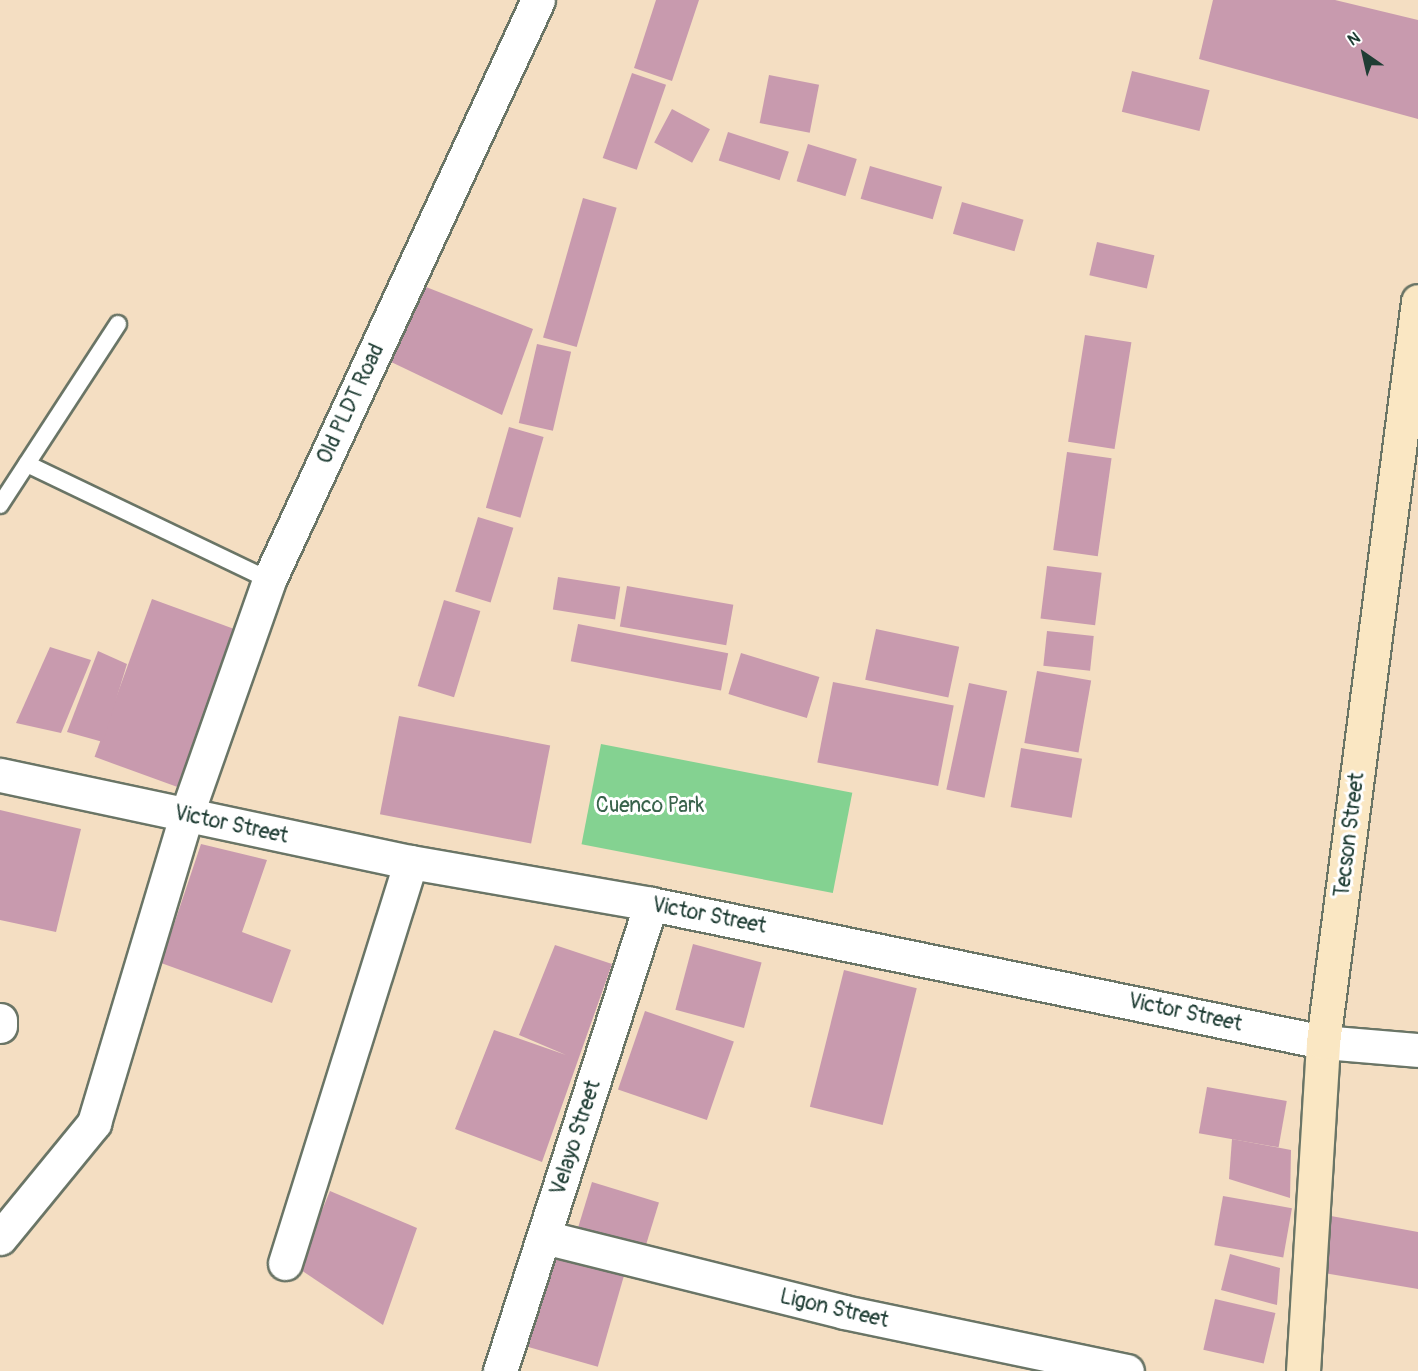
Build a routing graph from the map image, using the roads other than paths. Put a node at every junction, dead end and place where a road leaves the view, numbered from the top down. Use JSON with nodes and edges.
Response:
{"nodes":[{"id":1,"x":538,"y":0,"type":"edge"},
{"id":2,"x":1418,"y":301,"type":"edge"},
{"id":3,"x":118,"y":324,"type":"dead end"},
{"id":4,"x":27,"y":464,"type":"junction"},
{"id":5,"x":0,"y":505,"type":"edge"},
{"id":6,"x":269,"y":580,"type":"junction"},
{"id":7,"x":0,"y":775,"type":"edge"},
{"id":8,"x":186,"y":816,"type":"junction"},
{"id":9,"x":411,"y":862,"type":"junction"},
{"id":10,"x":651,"y":904,"type":"junction"},
{"id":11,"x":0,"y":1020,"type":"edge"},
{"id":12,"x":0,"y":1026,"type":"edge"},
{"id":13,"x":1323,"y":1042,"type":"junction"},
{"id":14,"x":1418,"y":1050,"type":"edge"},
{"id":15,"x":544,"y":1237,"type":"junction"},
{"id":16,"x":0,"y":1238,"type":"edge"},
{"id":17,"x":285,"y":1263,"type":"dead end"},
{"id":18,"x":500,"y":1371,"type":"edge"},
{"id":19,"x":1127,"y":1371,"type":"edge"},
{"id":20,"x":1303,"y":1371,"type":"edge"}],
"edges":[{"from":1,"to":6,"type":"street","name":"Old PLDT Road"},
{"from":2,"to":13,"type":"main road","name":"Tecson Street"},
{"from":3,"to":4,"type":"lane"},
{"from":4,"to":5,"type":"lane"},
{"from":4,"to":6,"type":"lane"},
{"from":6,"to":8,"type":"street","name":"Old PLDT Road"},
{"from":7,"to":8,"type":"street","name":"Victor Street"},
{"from":8,"to":9,"type":"street","name":"Victor Street"},
{"from":8,"to":16,"type":"street","name":"Old PLDT Road"},
{"from":9,"to":10,"type":"street","name":"Victor Street"},
{"from":9,"to":17,"type":"street"},
{"from":10,"to":13,"type":"street","name":"Victor Street"},
{"from":10,"to":15,"type":"street","name":"Velayo Street"},
{"from":11,"to":12,"type":"street"},
{"from":13,"to":14,"type":"street","name":"Victor Street"},
{"from":13,"to":20,"type":"main road","name":"Tecson Street"},
{"from":15,"to":18,"type":"street","name":"Velayo Street"},
{"from":15,"to":19,"type":"street","name":"Ligon Street"}]}
